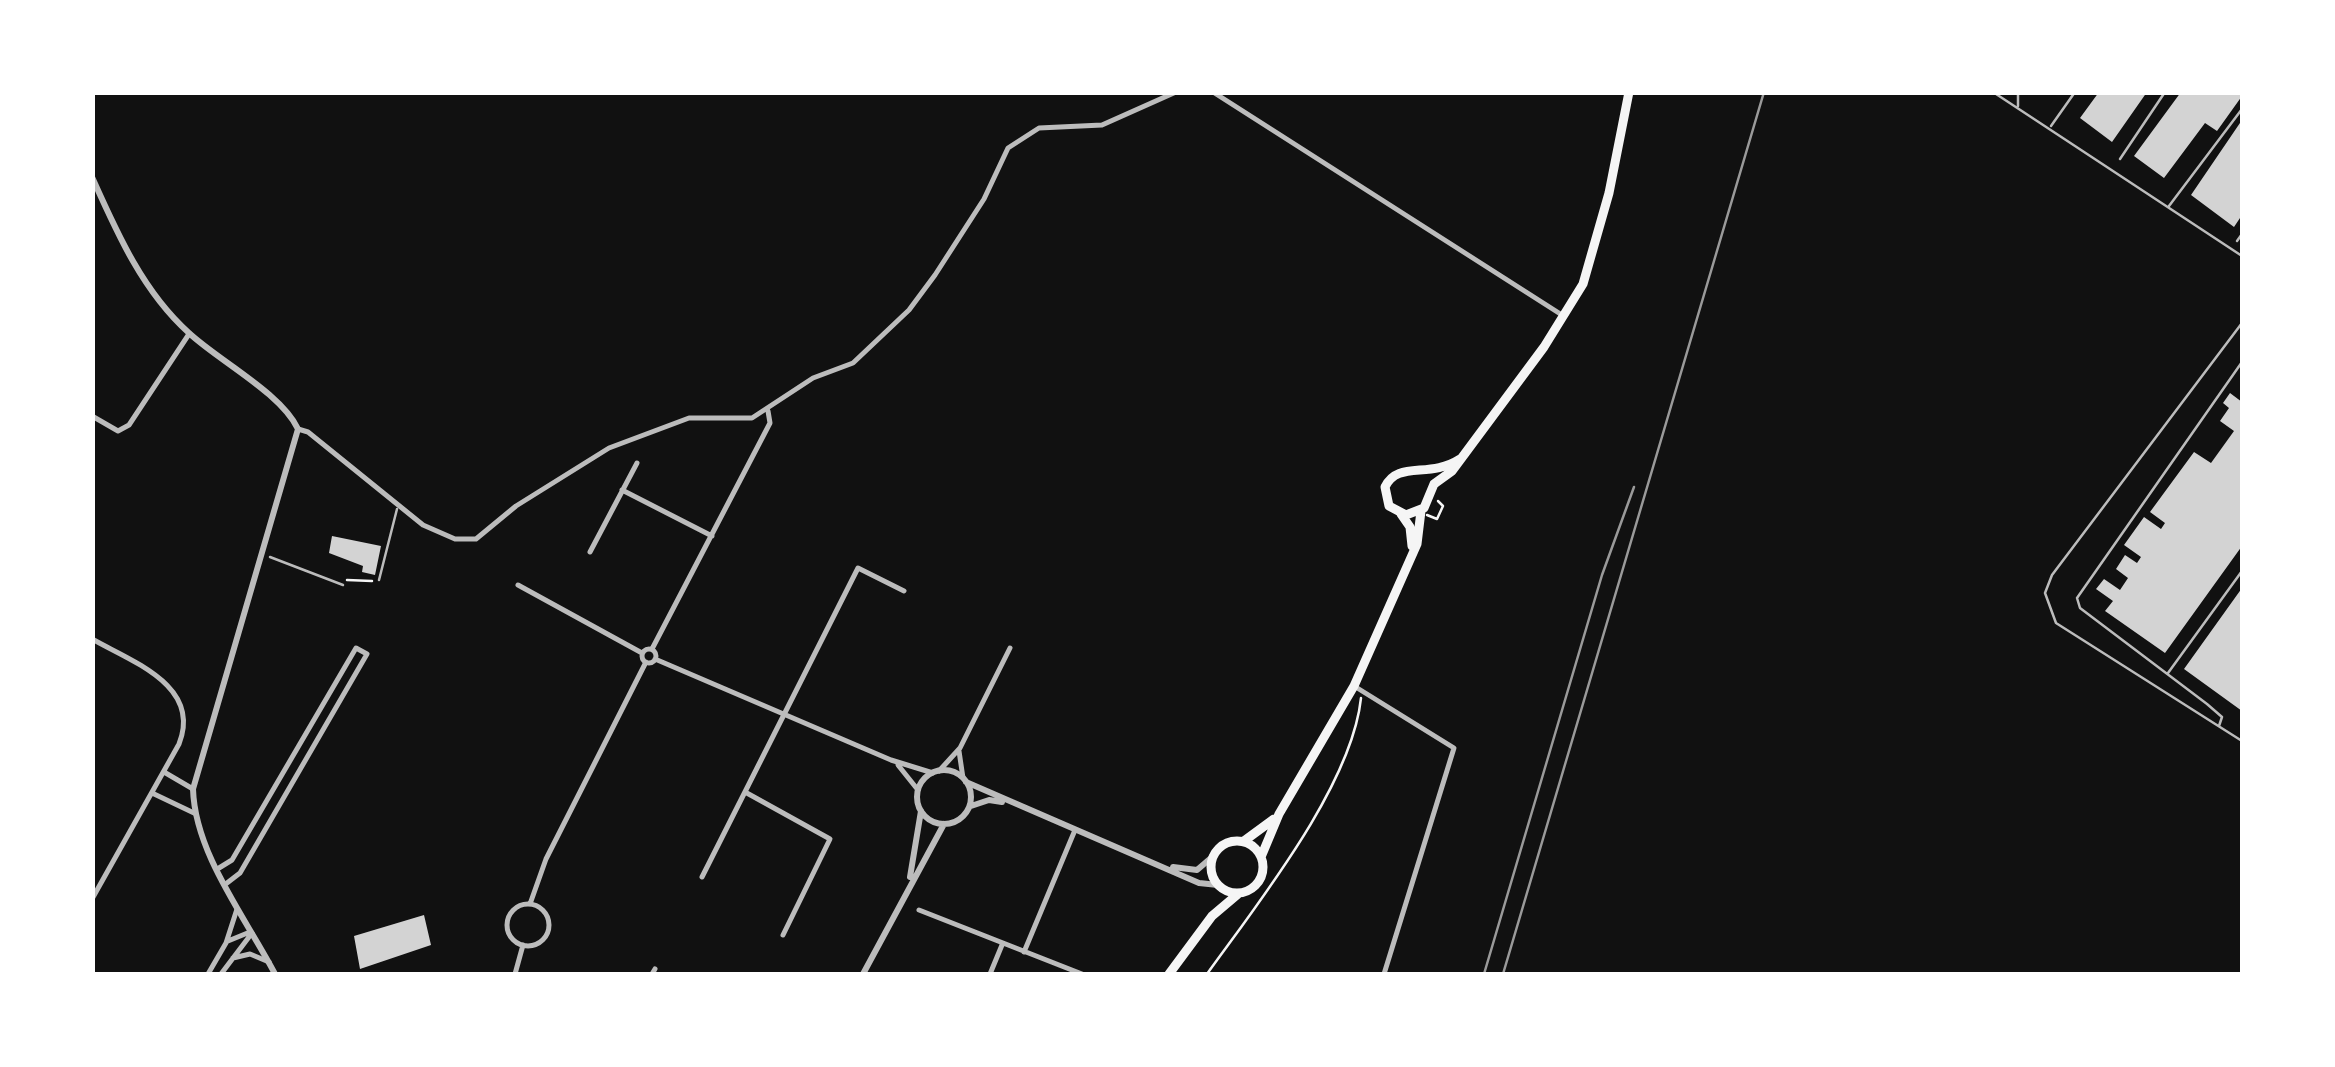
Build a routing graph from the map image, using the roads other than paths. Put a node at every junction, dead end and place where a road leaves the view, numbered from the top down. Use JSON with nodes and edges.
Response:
{"nodes":[{"id":1,"x":1176,"y":92,"type":"edge"},
{"id":2,"x":1212,"y":92,"type":"edge"},
{"id":3,"x":1629,"y":92,"type":"edge"},
{"id":4,"x":1993,"y":92,"type":"edge"},
{"id":5,"x":2018,"y":92,"type":"edge"},
{"id":6,"x":2075,"y":92,"type":"edge"},
{"id":7,"x":2165,"y":92,"type":"edge"},
{"id":8,"x":2018,"y":108,"type":"junction"},
{"id":9,"x":2242,"y":108,"type":"edge"},
{"id":10,"x":2050,"y":127,"type":"junction"},
{"id":11,"x":2120,"y":159,"type":"dead end"},
{"id":12,"x":92,"y":178,"type":"edge"},
{"id":13,"x":2168,"y":207,"type":"junction"},
{"id":14,"x":2242,"y":234,"type":"edge"},
{"id":15,"x":2237,"y":241,"type":"dead end"},
{"id":16,"x":2242,"y":256,"type":"edge"},
{"id":17,"x":1565,"y":317,"type":"junction"},
{"id":18,"x":2242,"y":323,"type":"edge"},
{"id":19,"x":189,"y":334,"type":"junction"},
{"id":20,"x":2242,"y":362,"type":"edge"},
{"id":21,"x":768,"y":411,"type":"junction"},
{"id":22,"x":92,"y":416,"type":"edge"},
{"id":23,"x":298,"y":429,"type":"junction"},
{"id":24,"x":1460,"y":458,"type":"junction"},
{"id":25,"x":637,"y":462,"type":"dead end"},
{"id":26,"x":1417,"y":472,"type":"junction"},
{"id":27,"x":622,"y":490,"type":"junction"},
{"id":28,"x":1430,"y":492,"type":"junction"},
{"id":29,"x":397,"y":508,"type":"junction"},
{"id":30,"x":1421,"y":510,"type":"junction"},
{"id":31,"x":1402,"y":514,"type":"junction"},
{"id":32,"x":712,"y":536,"type":"junction"},
{"id":33,"x":590,"y":552,"type":"dead end"},
{"id":34,"x":1412,"y":554,"type":"junction"},
{"id":35,"x":270,"y":557,"type":"dead end"},
{"id":36,"x":2242,"y":571,"type":"edge"},
{"id":37,"x":379,"y":580,"type":"road end"},
{"id":38,"x":344,"y":584,"type":"road end"},
{"id":39,"x":518,"y":584,"type":"dead end"},
{"id":40,"x":904,"y":591,"type":"dead end"},
{"id":41,"x":92,"y":639,"type":"edge"},
{"id":42,"x":1010,"y":648,"type":"dead end"},
{"id":43,"x":652,"y":650,"type":"junction"},
{"id":44,"x":642,"y":653,"type":"junction"},
{"id":45,"x":655,"y":660,"type":"junction"},
{"id":46,"x":646,"y":662,"type":"junction"},
{"id":47,"x":2167,"y":674,"type":"junction"},
{"id":48,"x":1357,"y":688,"type":"junction"},
{"id":49,"x":783,"y":716,"type":"junction"},
{"id":50,"x":2219,"y":726,"type":"junction"},
{"id":51,"x":2242,"y":741,"type":"edge"},
{"id":52,"x":960,"y":748,"type":"junction"},
{"id":53,"x":891,"y":760,"type":"junction"},
{"id":54,"x":164,"y":772,"type":"junction"},
{"id":55,"x":936,"y":772,"type":"junction"},
{"id":56,"x":965,"y":780,"type":"junction"},
{"id":57,"x":193,"y":790,"type":"junction"},
{"id":58,"x":918,"y":790,"type":"junction"},
{"id":59,"x":745,"y":792,"type":"junction"},
{"id":60,"x":152,"y":793,"type":"junction"},
{"id":61,"x":1010,"y":803,"type":"junction"},
{"id":62,"x":970,"y":807,"type":"junction"},
{"id":63,"x":921,"y":812,"type":"junction"},
{"id":64,"x":194,"y":813,"type":"junction"},
{"id":65,"x":1280,"y":814,"type":"junction"},
{"id":66,"x":944,"y":824,"type":"junction"},
{"id":67,"x":1075,"y":830,"type":"junction"},
{"id":68,"x":1244,"y":841,"type":"junction"},
{"id":69,"x":1262,"y":856,"type":"junction"},
{"id":70,"x":1212,"y":858,"type":"junction"},
{"id":71,"x":1152,"y":860,"type":"junction"},
{"id":72,"x":219,"y":868,"type":"junction"},
{"id":73,"x":702,"y":877,"type":"dead end"},
{"id":74,"x":226,"y":883,"type":"junction"},
{"id":75,"x":909,"y":884,"type":"junction"},
{"id":76,"x":1220,"y":887,"type":"junction"},
{"id":77,"x":1240,"y":893,"type":"junction"},
{"id":78,"x":92,"y":899,"type":"edge"},
{"id":79,"x":236,"y":901,"type":"junction"},
{"id":80,"x":530,"y":904,"type":"junction"},
{"id":81,"x":920,"y":910,"type":"dead end"},
{"id":82,"x":1212,"y":916,"type":"junction"},
{"id":83,"x":252,"y":932,"type":"junction"},
{"id":84,"x":783,"y":935,"type":"dead end"},
{"id":85,"x":226,"y":943,"type":"junction"},
{"id":86,"x":1002,"y":944,"type":"junction"},
{"id":87,"x":523,"y":945,"type":"junction"},
{"id":88,"x":1024,"y":952,"type":"junction"},
{"id":89,"x":230,"y":959,"type":"junction"},
{"id":90,"x":269,"y":962,"type":"junction"},
{"id":91,"x":208,"y":974,"type":"edge"},
{"id":92,"x":221,"y":974,"type":"edge"},
{"id":93,"x":275,"y":974,"type":"edge"},
{"id":94,"x":515,"y":974,"type":"edge"},
{"id":95,"x":862,"y":974,"type":"edge"},
{"id":96,"x":990,"y":974,"type":"edge"},
{"id":97,"x":1082,"y":974,"type":"edge"},
{"id":98,"x":1169,"y":974,"type":"edge"},
{"id":99,"x":1384,"y":974,"type":"edge"}],
"edges":[{"from":1,"to":21,"type":"street"},
{"from":2,"to":17,"type":"street"},
{"from":3,"to":17,"type":"main road"},
{"from":4,"to":8,"type":"lane"},
{"from":5,"to":8,"type":"lane"},
{"from":6,"to":10,"type":"lane"},
{"from":7,"to":11,"type":"lane"},
{"from":8,"to":10,"type":"lane"},
{"from":9,"to":13,"type":"lane"},
{"from":10,"to":13,"type":"lane"},
{"from":12,"to":19,"type":"street"},
{"from":13,"to":16,"type":"lane"},
{"from":14,"to":15,"type":"lane"},
{"from":17,"to":24,"type":"main road"},
{"from":18,"to":50,"type":"lane"},
{"from":19,"to":22,"type":"street"},
{"from":19,"to":23,"type":"street"},
{"from":20,"to":47,"type":"lane"},
{"from":21,"to":29,"type":"street"},
{"from":21,"to":32,"type":"street"},
{"from":23,"to":29,"type":"street"},
{"from":23,"to":57,"type":"street"},
{"from":24,"to":26,"type":"main road"},
{"from":24,"to":28,"type":"main road"},
{"from":25,"to":27,"type":"street"},
{"from":26,"to":28,"type":"main road"},
{"from":26,"to":31,"type":"main road"},
{"from":27,"to":32,"type":"street"},
{"from":27,"to":33,"type":"street"},
{"from":28,"to":30,"type":"main road"},
{"from":29,"to":37,"type":"lane"},
{"from":30,"to":31,"type":"main road"},
{"from":30,"to":34,"type":"main road"},
{"from":31,"to":34,"type":"main road"},
{"from":32,"to":43,"type":"street"},
{"from":34,"to":48,"type":"main road"},
{"from":35,"to":38,"type":"lane"},
{"from":36,"to":47,"type":"lane"},
{"from":39,"to":44,"type":"street"},
{"from":40,"to":49,"type":"street"},
{"from":41,"to":54,"type":"street"},
{"from":42,"to":52,"type":"street"},
{"from":43,"to":44,"type":"street"},
{"from":43,"to":45,"type":"street"},
{"from":44,"to":46,"type":"street"},
{"from":45,"to":46,"type":"street"},
{"from":45,"to":49,"type":"street"},
{"from":46,"to":80,"type":"street"},
{"from":47,"to":50,"type":"lane"},
{"from":48,"to":65,"type":"main road"},
{"from":48,"to":99,"type":"street"},
{"from":49,"to":53,"type":"street"},
{"from":49,"to":59,"type":"street"},
{"from":50,"to":51,"type":"lane"},
{"from":52,"to":55,"type":"street"},
{"from":52,"to":56,"type":"street"},
{"from":53,"to":55,"type":"street"},
{"from":53,"to":58,"type":"street"},
{"from":54,"to":57,"type":"street"},
{"from":54,"to":60,"type":"street"},
{"from":55,"to":56,"type":"street"},
{"from":55,"to":58,"type":"street"},
{"from":56,"to":61,"type":"street"},
{"from":56,"to":62,"type":"street"},
{"from":57,"to":64,"type":"street"},
{"from":58,"to":63,"type":"street"},
{"from":59,"to":73,"type":"street"},
{"from":59,"to":84,"type":"street"},
{"from":60,"to":64,"type":"street"},
{"from":60,"to":78,"type":"street"},
{"from":61,"to":62,"type":"street"},
{"from":61,"to":67,"type":"street"},
{"from":62,"to":66,"type":"street"},
{"from":63,"to":66,"type":"street"},
{"from":63,"to":75,"type":"street"},
{"from":64,"to":72,"type":"street"},
{"from":65,"to":68,"type":"main road"},
{"from":65,"to":69,"type":"main road"},
{"from":66,"to":75,"type":"street"},
{"from":67,"to":71,"type":"street"},
{"from":67,"to":88,"type":"street"},
{"from":68,"to":69,"type":"main road"},
{"from":68,"to":70,"type":"main road"},
{"from":69,"to":77,"type":"main road"},
{"from":70,"to":71,"type":"street"},
{"from":70,"to":76,"type":"main road"},
{"from":71,"to":76,"type":"street"},
{"from":72,"to":74,"type":"street"},
{"from":72,"to":74,"type":"street"},
{"from":74,"to":79,"type":"street"},
{"from":75,"to":95,"type":"street"},
{"from":76,"to":77,"type":"main road"},
{"from":76,"to":82,"type":"main road"},
{"from":77,"to":82,"type":"main road"},
{"from":79,"to":83,"type":"street"},
{"from":79,"to":85,"type":"street"},
{"from":80,"to":87,"type":"street"},
{"from":80,"to":87,"type":"street"},
{"from":81,"to":86,"type":"street"},
{"from":82,"to":98,"type":"main road"},
{"from":83,"to":85,"type":"street"},
{"from":83,"to":89,"type":"street"},
{"from":83,"to":90,"type":"street"},
{"from":85,"to":91,"type":"street"},
{"from":86,"to":88,"type":"street"},
{"from":86,"to":96,"type":"street"},
{"from":87,"to":94,"type":"street"},
{"from":88,"to":97,"type":"street"},
{"from":89,"to":90,"type":"street"},
{"from":89,"to":92,"type":"street"},
{"from":90,"to":93,"type":"street"}]}
